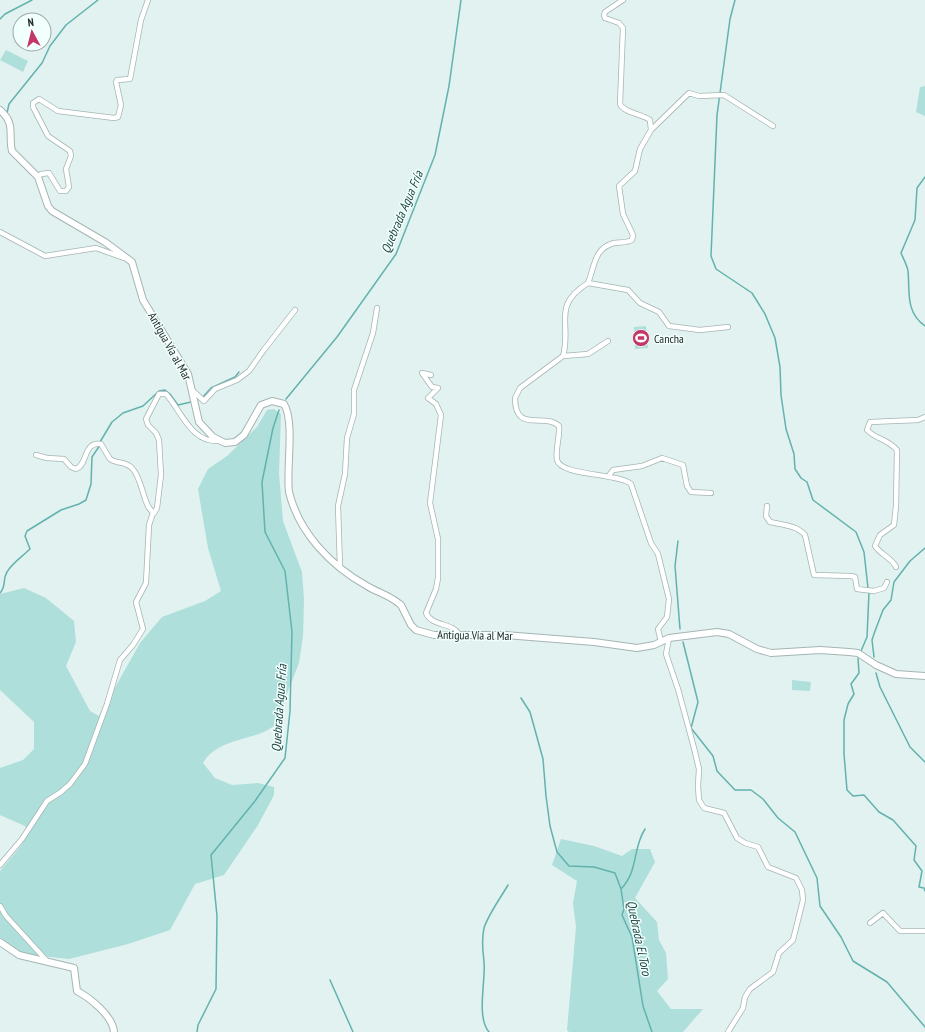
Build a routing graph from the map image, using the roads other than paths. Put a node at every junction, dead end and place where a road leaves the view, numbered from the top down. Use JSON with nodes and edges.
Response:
{"nodes":[{"id":1,"x":148,"y":0,"type":"edge"},
{"id":2,"x":623,"y":0,"type":"edge"},
{"id":3,"x":0,"y":110,"type":"edge"},
{"id":4,"x":772,"y":126,"type":"dead end"},
{"id":5,"x":651,"y":130,"type":"junction"},
{"id":6,"x":38,"y":177,"type":"junction"},
{"id":7,"x":0,"y":232,"type":"edge"},
{"id":8,"x":130,"y":260,"type":"junction"},
{"id":9,"x":588,"y":283,"type":"junction"},
{"id":10,"x":377,"y":308,"type":"dead end"},
{"id":11,"x":295,"y":310,"type":"dead end"},
{"id":12,"x":728,"y":327,"type":"dead end"},
{"id":13,"x":608,"y":341,"type":"dead end"},
{"id":14,"x":563,"y":356,"type":"junction"},
{"id":15,"x":431,"y":375,"type":"dead end"},
{"id":16,"x":192,"y":390,"type":"junction"},
{"id":17,"x":925,"y":417,"type":"edge"},
{"id":18,"x":219,"y":441,"type":"junction"},
{"id":19,"x":36,"y":455,"type":"dead end"},
{"id":20,"x":608,"y":477,"type":"junction"},
{"id":21,"x":711,"y":493,"type":"dead end"},
{"id":22,"x":766,"y":506,"type":"dead end"},
{"id":23,"x":153,"y":513,"type":"junction"},
{"id":24,"x":340,"y":566,"type":"junction"},
{"id":25,"x":896,"y":567,"type":"dead end"},
{"id":26,"x":888,"y":582,"type":"dead end"},
{"id":27,"x":460,"y":635,"type":"junction"},
{"id":28,"x":670,"y":638,"type":"junction"},
{"id":29,"x":661,"y":642,"type":"junction"},
{"id":30,"x":925,"y":676,"type":"edge"},
{"id":31,"x":0,"y":865,"type":"edge"},
{"id":32,"x":0,"y":906,"type":"edge"},
{"id":33,"x":870,"y":923,"type":"dead end"},
{"id":34,"x":925,"y":932,"type":"edge"},
{"id":35,"x":0,"y":942,"type":"edge"},
{"id":36,"x":47,"y":962,"type":"junction"},
{"id":37,"x":114,"y":1032,"type":"edge"},
{"id":38,"x":728,"y":1032,"type":"edge"}],
"edges":[{"from":1,"to":6,"type":"street"},
{"from":2,"to":5,"type":"street"},
{"from":3,"to":6,"type":"main road"},
{"from":4,"to":5,"type":"street"},
{"from":5,"to":9,"type":"street"},
{"from":6,"to":8,"type":"main road"},
{"from":7,"to":8,"type":"street"},
{"from":8,"to":16,"type":"main road","name":"Antigua Vía al Mar"},
{"from":9,"to":12,"type":"street"},
{"from":9,"to":14,"type":"street"},
{"from":10,"to":24,"type":"street"},
{"from":11,"to":16,"type":"street"},
{"from":13,"to":14,"type":"street"},
{"from":14,"to":20,"type":"street"},
{"from":15,"to":27,"type":"street"},
{"from":16,"to":18,"type":"main road","name":"Antigua Vía al Mar"},
{"from":17,"to":25,"type":"street"},
{"from":18,"to":23,"type":"street"},
{"from":18,"to":24,"type":"main road","name":"Antigua Vía al Mar"},
{"from":19,"to":23,"type":"street"},
{"from":20,"to":21,"type":"street"},
{"from":20,"to":29,"type":"street"},
{"from":22,"to":26,"type":"street"},
{"from":23,"to":31,"type":"street"},
{"from":24,"to":27,"type":"main road","name":"Antigua Vía al Mar"},
{"from":27,"to":29,"type":"main road","name":"Antigua Vía al Mar"},
{"from":28,"to":29,"type":"main road","name":"Antigua Vía al Mar"},
{"from":28,"to":30,"type":"main road","name":"Antigua Vía al Mar"},
{"from":28,"to":38,"type":"street"},
{"from":32,"to":36,"type":"street"},
{"from":33,"to":34,"type":"street"},
{"from":35,"to":36,"type":"main road"},
{"from":36,"to":37,"type":"main road"}]}
